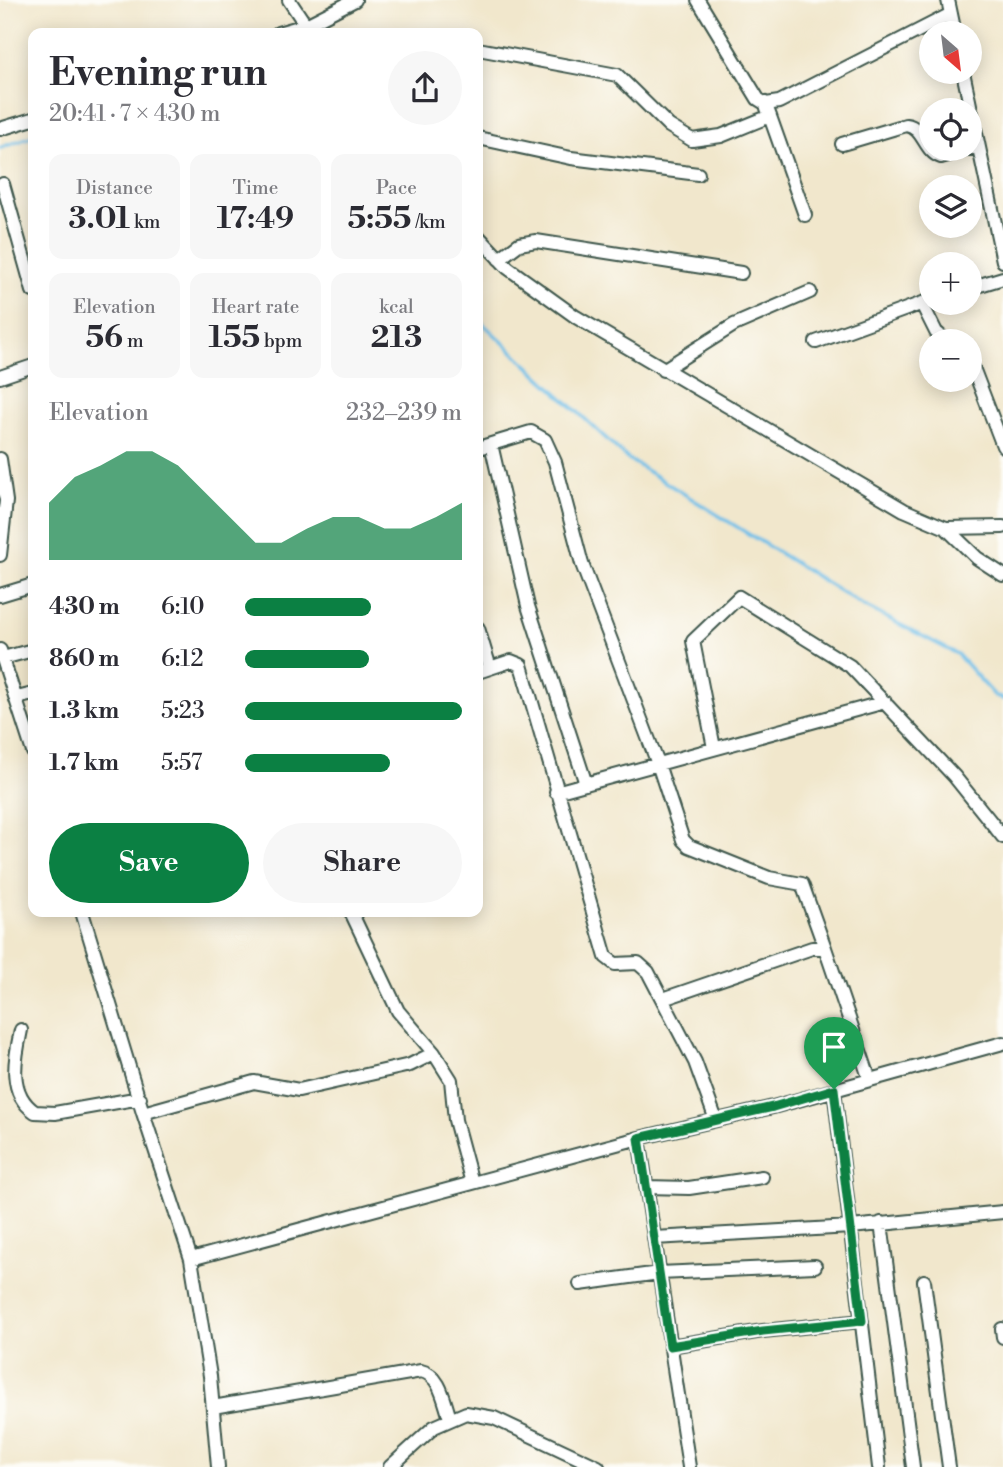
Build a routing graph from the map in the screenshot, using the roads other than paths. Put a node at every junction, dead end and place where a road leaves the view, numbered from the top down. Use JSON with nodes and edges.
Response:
{"nodes":[{"id":1,"x":289,"y":0,"type":"edge"},
{"id":2,"x":355,"y":0,"type":"edge"},
{"id":3,"x":698,"y":0,"type":"edge"},
{"id":4,"x":948,"y":0,"type":"edge"},
{"id":5,"x":951,"y":14,"type":"junction"},
{"id":6,"x":952,"y":21,"type":"edge"},
{"id":7,"x":308,"y":28,"type":"edge"},
{"id":8,"x":311,"y":28,"type":"edge"},
{"id":9,"x":483,"y":49,"type":"edge"},
{"id":10,"x":768,"y":110,"type":"junction"},
{"id":11,"x":28,"y":121,"type":"edge"},
{"id":12,"x":0,"y":129,"type":"edge"},
{"id":13,"x":919,"y":132,"type":"edge"},
{"id":14,"x":483,"y":139,"type":"edge"},
{"id":15,"x":842,"y":144,"type":"dead end"},
{"id":16,"x":981,"y":161,"type":"edge"},
{"id":17,"x":698,"y":174,"type":"dead end"},
{"id":18,"x":3,"y":184,"type":"dead end"},
{"id":19,"x":805,"y":215,"type":"dead end"},
{"id":20,"x":483,"y":241,"type":"edge"},
{"id":21,"x":499,"y":259,"type":"junction"},
{"id":22,"x":1003,"y":261,"type":"edge"},
{"id":23,"x":741,"y":273,"type":"dead end"},
{"id":24,"x":28,"y":274,"type":"edge"},
{"id":25,"x":1003,"y":278,"type":"edge"},
{"id":26,"x":982,"y":284,"type":"edge"},
{"id":27,"x":810,"y":292,"type":"dead end"},
{"id":28,"x":919,"y":305,"type":"edge"},
{"id":29,"x":816,"y":342,"type":"dead end"},
{"id":30,"x":28,"y":368,"type":"edge"},
{"id":31,"x":663,"y":370,"type":"junction"},
{"id":32,"x":0,"y":377,"type":"edge"},
{"id":33,"x":982,"y":391,"type":"edge"},
{"id":34,"x":491,"y":444,"type":"junction"},
{"id":35,"x":483,"y":446,"type":"edge"},
{"id":36,"x":1003,"y":446,"type":"edge"},
{"id":37,"x":0,"y":459,"type":"edge"},
{"id":38,"x":1003,"y":527,"type":"edge"},
{"id":39,"x":946,"y":528,"type":"junction"},
{"id":40,"x":0,"y":555,"type":"edge"},
{"id":41,"x":1003,"y":575,"type":"edge"},
{"id":42,"x":28,"y":587,"type":"edge"},
{"id":43,"x":0,"y":595,"type":"edge"},
{"id":44,"x":28,"y":651,"type":"edge"},
{"id":45,"x":1,"y":654,"type":"edge"},
{"id":46,"x":484,"y":670,"type":"edge"},
{"id":47,"x":28,"y":695,"type":"edge"},
{"id":48,"x":17,"y":698,"type":"junction"},
{"id":49,"x":885,"y":702,"type":"junction"},
{"id":50,"x":28,"y":723,"type":"edge"},
{"id":51,"x":714,"y":748,"type":"junction"},
{"id":52,"x":658,"y":764,"type":"junction"},
{"id":53,"x":586,"y":784,"type":"junction"},
{"id":54,"x":556,"y":792,"type":"junction"},
{"id":55,"x":1003,"y":837,"type":"edge"},
{"id":56,"x":84,"y":917,"type":"edge"},
{"id":57,"x":353,"y":917,"type":"edge"},
{"id":58,"x":825,"y":948,"type":"junction"},
{"id":59,"x":663,"y":999,"type":"junction"},
{"id":60,"x":21,"y":1030,"type":"dead end"},
{"id":61,"x":1003,"y":1043,"type":"edge"},
{"id":62,"x":435,"y":1053,"type":"junction"},
{"id":63,"x":870,"y":1080,"type":"junction"},
{"id":64,"x":834,"y":1089,"type":"junction"},
{"id":65,"x":140,"y":1098,"type":"junction"},
{"id":66,"x":143,"y":1113,"type":"junction"},
{"id":67,"x":716,"y":1120,"type":"junction"},
{"id":68,"x":639,"y":1138,"type":"junction"},
{"id":69,"x":762,"y":1177,"type":"dead end"},
{"id":70,"x":472,"y":1183,"type":"junction"},
{"id":71,"x":646,"y":1186,"type":"junction"},
{"id":72,"x":1003,"y":1212,"type":"edge"},
{"id":73,"x":881,"y":1223,"type":"junction"},
{"id":74,"x":851,"y":1227,"type":"junction"},
{"id":75,"x":654,"y":1238,"type":"junction"},
{"id":76,"x":191,"y":1259,"type":"junction"},
{"id":77,"x":814,"y":1266,"type":"dead end"},
{"id":78,"x":659,"y":1272,"type":"junction"},
{"id":79,"x":924,"y":1281,"type":"dead end"},
{"id":80,"x":580,"y":1284,"type":"dead end"},
{"id":81,"x":862,"y":1321,"type":"junction"},
{"id":82,"x":670,"y":1346,"type":"junction"},
{"id":83,"x":213,"y":1407,"type":"junction"},
{"id":84,"x":450,"y":1418,"type":"junction"},
{"id":85,"x":218,"y":1467,"type":"edge"},
{"id":86,"x":390,"y":1467,"type":"edge"},
{"id":87,"x":598,"y":1467,"type":"edge"},
{"id":88,"x":689,"y":1467,"type":"edge"},
{"id":89,"x":879,"y":1467,"type":"edge"},
{"id":90,"x":913,"y":1467,"type":"edge"},
{"id":91,"x":949,"y":1467,"type":"edge"}],
"edges":[{"from":1,"to":7,"type":"street"},
{"from":2,"to":8,"type":"street"},
{"from":3,"to":10,"type":"street"},
{"from":4,"to":5,"type":"street"},
{"from":5,"to":6,"type":"street"},
{"from":5,"to":10,"type":"street"},
{"from":9,"to":10,"type":"street"},
{"from":10,"to":19,"type":"street"},
{"from":11,"to":12,"type":"street"},
{"from":13,"to":15,"type":"street"},
{"from":14,"to":17,"type":"street"},
{"from":16,"to":22,"type":"street"},
{"from":18,"to":24,"type":"street"},
{"from":20,"to":21,"type":"street"},
{"from":21,"to":23,"type":"street"},
{"from":21,"to":31,"type":"street"},
{"from":25,"to":26,"type":"street"},
{"from":27,"to":31,"type":"street"},
{"from":28,"to":29,"type":"street"},
{"from":30,"to":32,"type":"street"},
{"from":31,"to":39,"type":"street"},
{"from":33,"to":36,"type":"street"},
{"from":34,"to":35,"type":"street"},
{"from":34,"to":52,"type":"street"},
{"from":34,"to":53,"type":"street"},
{"from":37,"to":40,"type":"street"},
{"from":38,"to":39,"type":"street"},
{"from":39,"to":41,"type":"street"},
{"from":42,"to":43,"type":"street"},
{"from":44,"to":45,"type":"street"},
{"from":45,"to":48,"type":"street"},
{"from":46,"to":54,"type":"street"},
{"from":47,"to":48,"type":"street"},
{"from":48,"to":50,"type":"street"},
{"from":49,"to":51,"type":"street"},
{"from":49,"to":51,"type":"street"},
{"from":49,"to":55,"type":"street"},
{"from":51,"to":52,"type":"street"},
{"from":52,"to":53,"type":"street"},
{"from":52,"to":58,"type":"street"},
{"from":53,"to":54,"type":"street"},
{"from":54,"to":59,"type":"street"},
{"from":56,"to":65,"type":"street"},
{"from":57,"to":62,"type":"street"},
{"from":58,"to":59,"type":"street"},
{"from":58,"to":63,"type":"street"},
{"from":59,"to":67,"type":"street"},
{"from":60,"to":65,"type":"street"},
{"from":61,"to":63,"type":"street"},
{"from":62,"to":66,"type":"street"},
{"from":62,"to":70,"type":"street"},
{"from":63,"to":64,"type":"street"},
{"from":64,"to":67,"type":"street"},
{"from":64,"to":74,"type":"street"},
{"from":65,"to":66,"type":"street"},
{"from":66,"to":76,"type":"street"},
{"from":67,"to":68,"type":"street"},
{"from":68,"to":70,"type":"street"},
{"from":68,"to":71,"type":"street"},
{"from":69,"to":71,"type":"street"},
{"from":70,"to":76,"type":"street"},
{"from":71,"to":75,"type":"street"},
{"from":72,"to":73,"type":"street"},
{"from":73,"to":74,"type":"street"},
{"from":73,"to":90,"type":"street"},
{"from":74,"to":75,"type":"street"},
{"from":74,"to":81,"type":"street"},
{"from":75,"to":78,"type":"street"},
{"from":76,"to":83,"type":"street"},
{"from":77,"to":78,"type":"street"},
{"from":78,"to":80,"type":"street"},
{"from":78,"to":82,"type":"street"},
{"from":79,"to":91,"type":"street"},
{"from":81,"to":82,"type":"street"},
{"from":81,"to":89,"type":"street"},
{"from":82,"to":88,"type":"street"},
{"from":83,"to":84,"type":"street"},
{"from":83,"to":85,"type":"street"},
{"from":84,"to":86,"type":"street"},
{"from":84,"to":87,"type":"street"}]}
